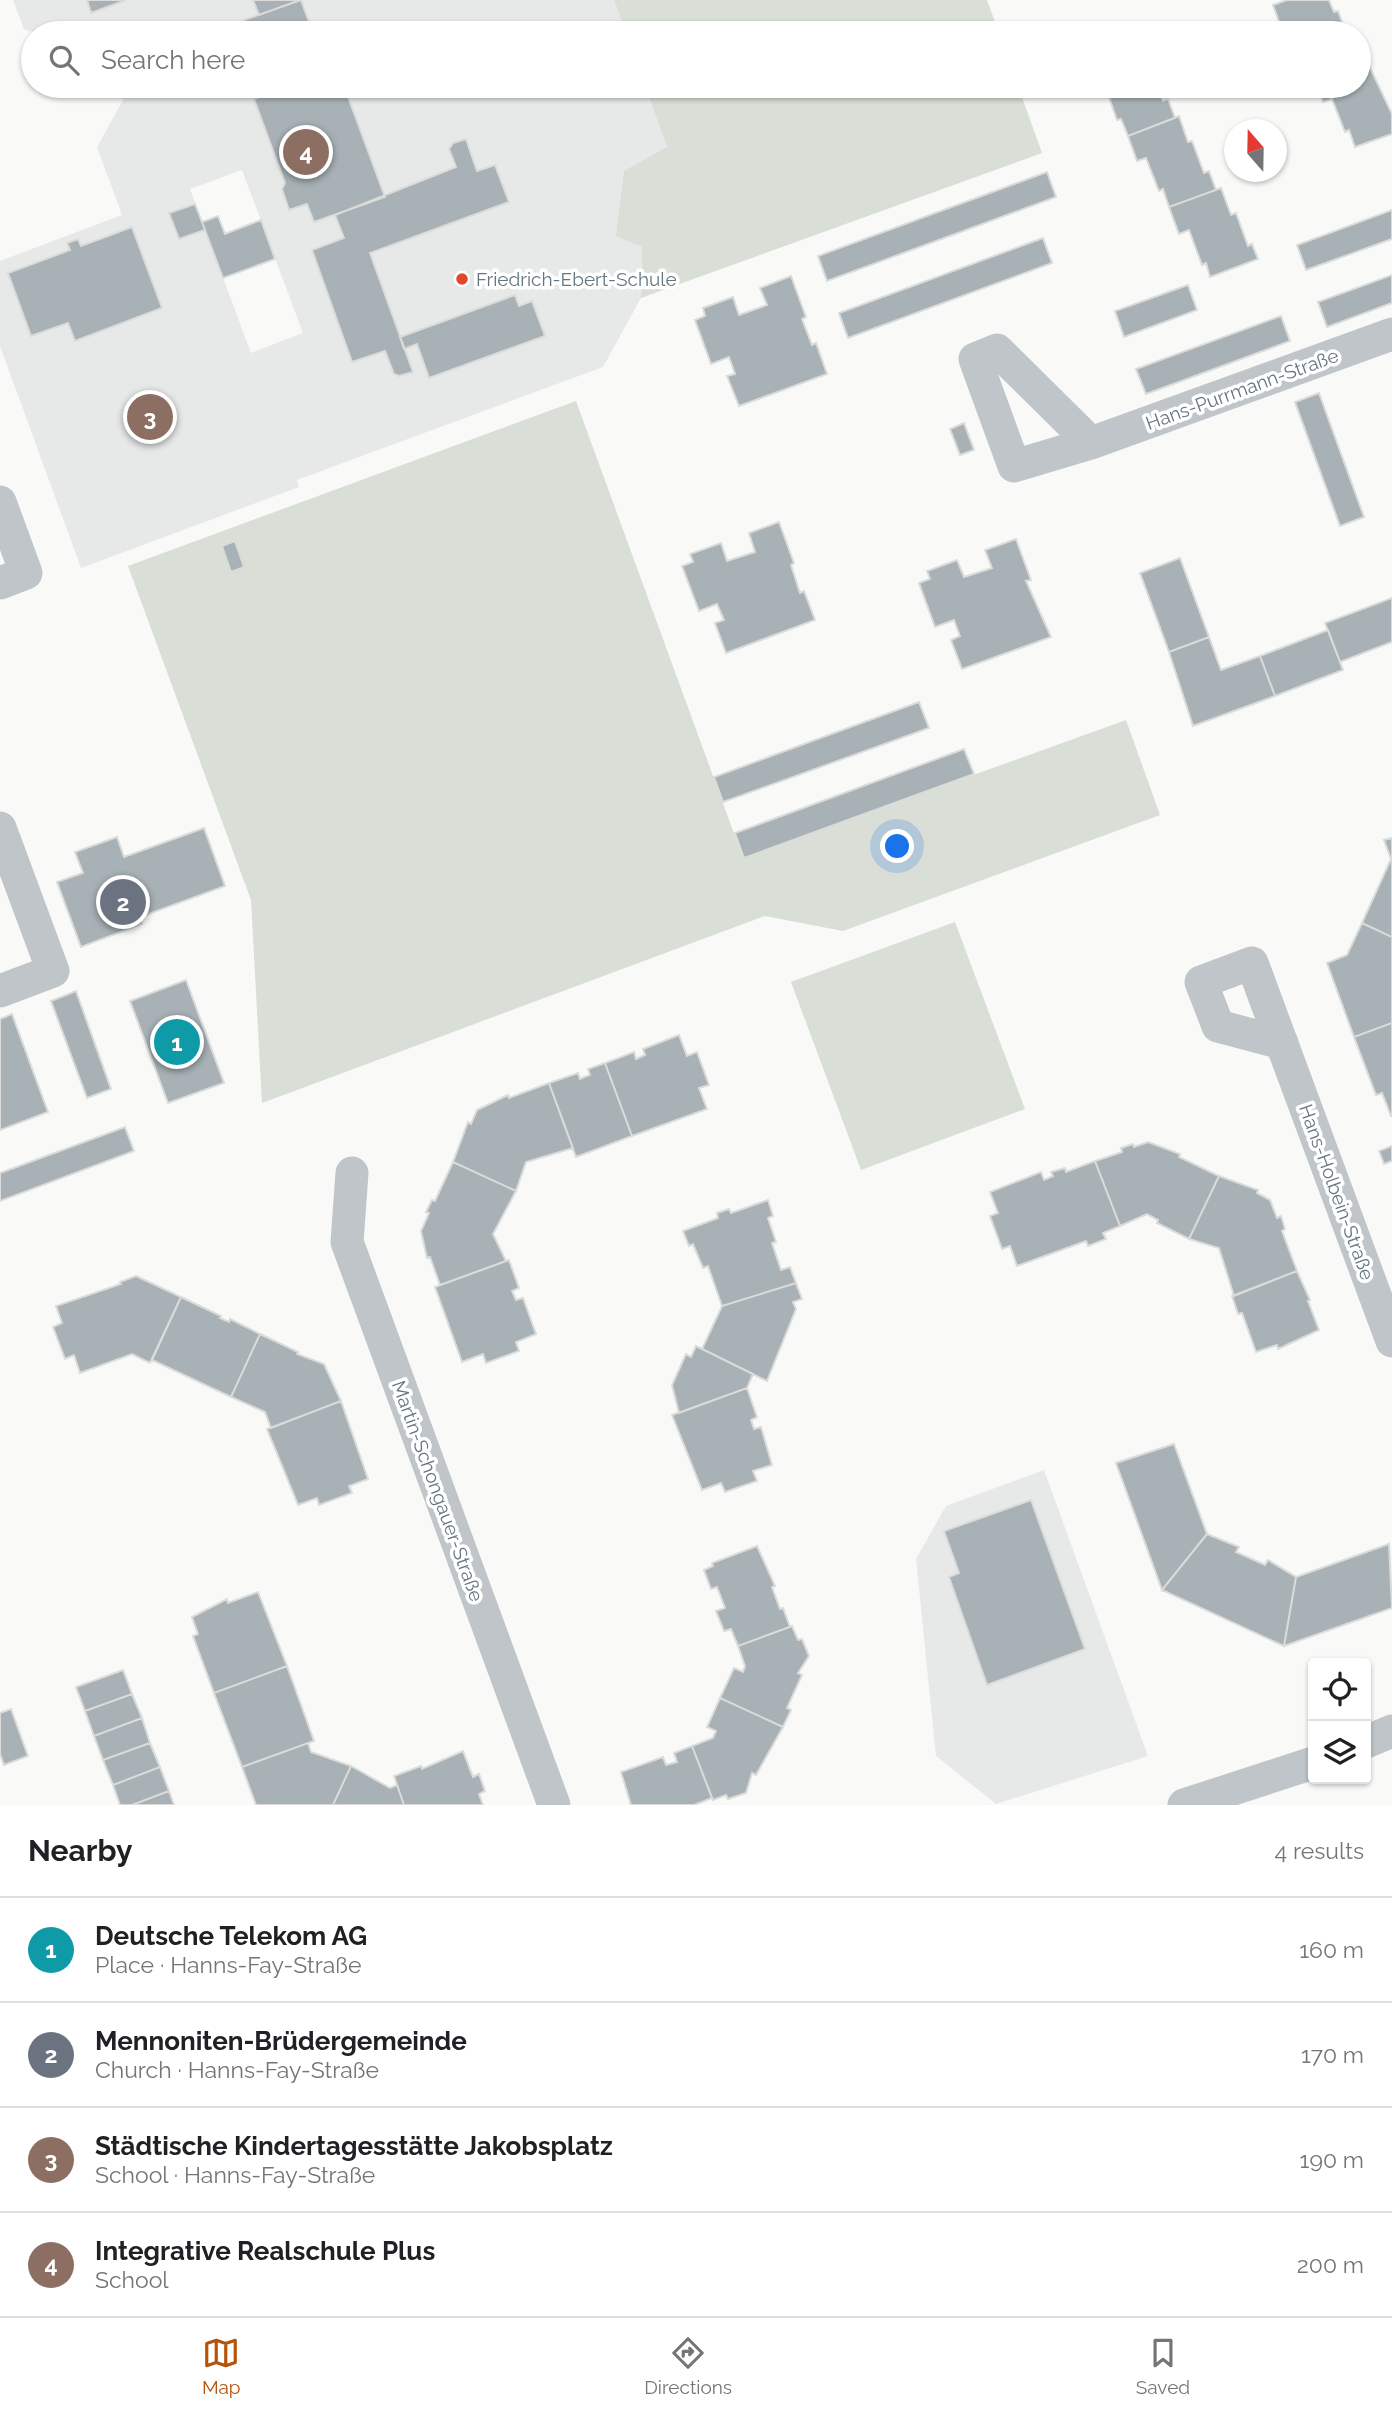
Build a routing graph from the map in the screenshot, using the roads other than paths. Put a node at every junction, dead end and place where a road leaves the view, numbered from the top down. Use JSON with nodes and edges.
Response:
{"nodes":[{"id":1,"x":1392,"y":334,"type":"edge"},
{"id":2,"x":1091,"y":443,"type":"dead end"},
{"id":3,"x":0,"y":502,"type":"edge"},
{"id":4,"x":0,"y":583,"type":"edge"},
{"id":5,"x":0,"y":828,"type":"edge"},
{"id":6,"x":9,"y":888,"type":"edge"},
{"id":7,"x":0,"y":991,"type":"edge"},
{"id":8,"x":1282,"y":1043,"type":"dead end"},
{"id":9,"x":352,"y":1173,"type":"dead end"},
{"id":10,"x":1392,"y":1341,"type":"edge"},
{"id":11,"x":1392,"y":1731,"type":"edge"},
{"id":12,"x":1371,"y":1740,"type":"edge"},
{"id":13,"x":1308,"y":1766,"type":"edge"},
{"id":14,"x":1258,"y":1795,"type":"edge"},
{"id":15,"x":554,"y":1805,"type":"edge"},
{"id":16,"x":1184,"y":1805,"type":"edge"}],
"edges":[{"from":1,"to":2,"type":"street","name":"Hans-Purrmann-Straße"},
{"from":3,"to":4,"type":"street"},
{"from":5,"to":6,"type":"street"},
{"from":6,"to":7,"type":"street"},
{"from":8,"to":10,"type":"street","name":"Hans-Holbein-Straße"},
{"from":9,"to":15,"type":"street","name":"Martin-Schongauer-Straße"},
{"from":11,"to":12,"type":"street"},
{"from":13,"to":14,"type":"street"},
{"from":14,"to":16,"type":"street"}]}
